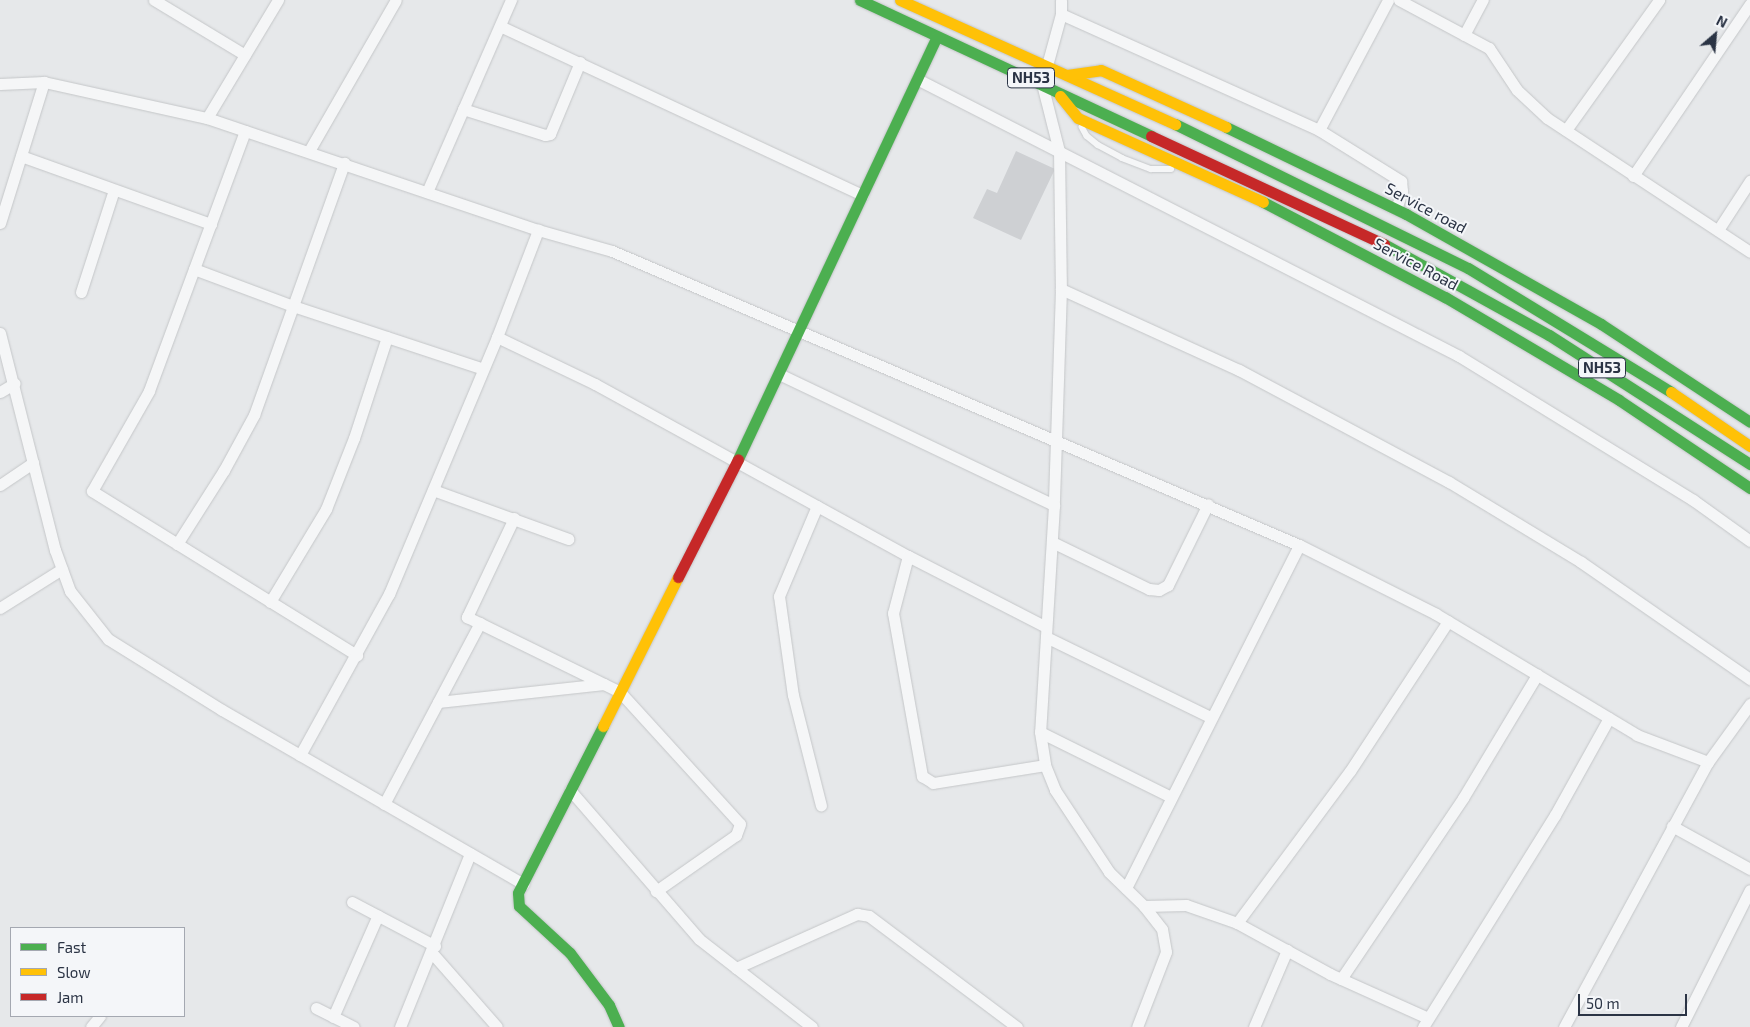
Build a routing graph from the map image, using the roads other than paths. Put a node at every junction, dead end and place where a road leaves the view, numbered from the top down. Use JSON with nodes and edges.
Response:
{"nodes":[{"id":1,"x":154,"y":0,"type":"edge"},
{"id":2,"x":278,"y":0,"type":"edge"},
{"id":3,"x":396,"y":0,"type":"edge"},
{"id":4,"x":511,"y":0,"type":"edge"},
{"id":5,"x":860,"y":0,"type":"edge"},
{"id":6,"x":900,"y":0,"type":"edge"},
{"id":7,"x":1061,"y":0,"type":"edge"},
{"id":8,"x":1388,"y":0,"type":"edge"},
{"id":9,"x":1399,"y":0,"type":"edge"},
{"id":10,"x":1483,"y":0,"type":"edge"},
{"id":11,"x":1659,"y":0,"type":"edge"},
{"id":12,"x":1750,"y":4,"type":"edge"},
{"id":13,"x":1061,"y":14,"type":"junction"},
{"id":14,"x":500,"y":26,"type":"junction"},
{"id":15,"x":937,"y":36,"type":"junction"},
{"id":16,"x":1464,"y":36,"type":"junction"},
{"id":17,"x":245,"y":55,"type":"junction"},
{"id":18,"x":580,"y":62,"type":"junction"},
{"id":19,"x":1047,"y":66,"type":"junction"},
{"id":20,"x":1066,"y":75,"type":"junction"},
{"id":21,"x":916,"y":79,"type":"junction"},
{"id":22,"x":44,"y":82,"type":"junction"},
{"id":23,"x":1041,"y":83,"type":"junction"},
{"id":24,"x":0,"y":84,"type":"edge"},
{"id":25,"x":1057,"y":92,"type":"junction"},
{"id":26,"x":463,"y":110,"type":"junction"},
{"id":27,"x":207,"y":118,"type":"junction"},
{"id":28,"x":1078,"y":118,"type":"junction"},
{"id":29,"x":1319,"y":130,"type":"junction"},
{"id":30,"x":1566,"y":130,"type":"junction"},
{"id":31,"x":245,"y":131,"type":"junction"},
{"id":32,"x":310,"y":151,"type":"junction"},
{"id":33,"x":1058,"y":151,"type":"junction"},
{"id":34,"x":21,"y":156,"type":"junction"},
{"id":35,"x":344,"y":163,"type":"junction"},
{"id":36,"x":1186,"y":169,"type":"junction"},
{"id":37,"x":1633,"y":176,"type":"junction"},
{"id":38,"x":1750,"y":181,"type":"edge"},
{"id":39,"x":114,"y":190,"type":"junction"},
{"id":40,"x":427,"y":192,"type":"junction"},
{"id":41,"x":862,"y":194,"type":"junction"},
{"id":42,"x":1396,"y":209,"type":"junction"},
{"id":43,"x":0,"y":223,"type":"edge"},
{"id":44,"x":211,"y":224,"type":"junction"},
{"id":45,"x":538,"y":230,"type":"junction"},
{"id":46,"x":1718,"y":230,"type":"junction"},
{"id":47,"x":1750,"y":252,"type":"edge"},
{"id":48,"x":194,"y":269,"type":"junction"},
{"id":49,"x":1061,"y":289,"type":"junction"},
{"id":50,"x":81,"y":292,"type":"dead end"},
{"id":51,"x":293,"y":306,"type":"junction"},
{"id":52,"x":799,"y":330,"type":"junction"},
{"id":53,"x":0,"y":333,"type":"edge"},
{"id":54,"x":387,"y":337,"type":"junction"},
{"id":55,"x":497,"y":337,"type":"junction"},
{"id":56,"x":483,"y":369,"type":"junction"},
{"id":57,"x":778,"y":374,"type":"junction"},
{"id":58,"x":15,"y":383,"type":"junction"},
{"id":59,"x":0,"y":392,"type":"edge"},
{"id":60,"x":1750,"y":422,"type":"edge"},
{"id":61,"x":1055,"y":442,"type":"junction"},
{"id":62,"x":1750,"y":446,"type":"edge"},
{"id":63,"x":34,"y":463,"type":"junction"},
{"id":64,"x":736,"y":463,"type":"junction"},
{"id":65,"x":1750,"y":464,"type":"edge"},
{"id":66,"x":0,"y":485,"type":"edge"},
{"id":67,"x":1750,"y":488,"type":"edge"},
{"id":68,"x":433,"y":490,"type":"junction"},
{"id":69,"x":1208,"y":504,"type":"junction"},
{"id":70,"x":1054,"y":505,"type":"junction"},
{"id":71,"x":816,"y":506,"type":"junction"},
{"id":72,"x":514,"y":518,"type":"junction"},
{"id":73,"x":568,"y":539,"type":"dead end"},
{"id":74,"x":1750,"y":541,"type":"edge"},
{"id":75,"x":1052,"y":542,"type":"junction"},
{"id":76,"x":177,"y":544,"type":"junction"},
{"id":77,"x":1299,"y":545,"type":"junction"},
{"id":78,"x":908,"y":556,"type":"junction"},
{"id":79,"x":62,"y":569,"type":"junction"},
{"id":80,"x":270,"y":602,"type":"junction"},
{"id":81,"x":0,"y":608,"type":"edge"},
{"id":82,"x":1448,"y":621,"type":"junction"},
{"id":83,"x":480,"y":623,"type":"junction"},
{"id":84,"x":1046,"y":632,"type":"junction"},
{"id":85,"x":357,"y":655,"type":"junction"},
{"id":86,"x":1537,"y":675,"type":"junction"},
{"id":87,"x":1750,"y":679,"type":"edge"},
{"id":88,"x":604,"y":684,"type":"junction"},
{"id":89,"x":620,"y":692,"type":"junction"},
{"id":90,"x":438,"y":702,"type":"junction"},
{"id":91,"x":1750,"y":704,"type":"edge"},
{"id":92,"x":1210,"y":717,"type":"junction"},
{"id":93,"x":1609,"y":718,"type":"junction"},
{"id":94,"x":1040,"y":732,"type":"junction"},
{"id":95,"x":300,"y":755,"type":"junction"},
{"id":96,"x":1708,"y":762,"type":"junction"},
{"id":97,"x":1044,"y":765,"type":"junction"},
{"id":98,"x":570,"y":790,"type":"junction"},
{"id":99,"x":1171,"y":797,"type":"junction"},
{"id":100,"x":384,"y":804,"type":"junction"},
{"id":101,"x":821,"y":806,"type":"dead end"},
{"id":102,"x":1672,"y":826,"type":"junction"},
{"id":103,"x":470,"y":854,"type":"junction"},
{"id":104,"x":1750,"y":869,"type":"edge"},
{"id":105,"x":523,"y":884,"type":"junction"},
{"id":106,"x":1126,"y":888,"type":"junction"},
{"id":107,"x":1750,"y":890,"type":"edge"},
{"id":108,"x":656,"y":891,"type":"junction"},
{"id":109,"x":352,"y":902,"type":"dead end"},
{"id":110,"x":1144,"y":906,"type":"junction"},
{"id":111,"x":378,"y":915,"type":"junction"},
{"id":112,"x":1237,"y":923,"type":"junction"},
{"id":113,"x":434,"y":949,"type":"junction"},
{"id":114,"x":1287,"y":950,"type":"junction"},
{"id":115,"x":736,"y":968,"type":"junction"},
{"id":116,"x":1341,"y":979,"type":"junction"},
{"id":117,"x":316,"y":1008,"type":"dead end"},
{"id":118,"x":99,"y":1017,"type":"edge"},
{"id":119,"x":333,"y":1017,"type":"junction"},
{"id":120,"x":1425,"y":1022,"type":"edge"},
{"id":121,"x":91,"y":1027,"type":"edge"},
{"id":122,"x":354,"y":1027,"type":"edge"},
{"id":123,"x":400,"y":1027,"type":"edge"},
{"id":124,"x":497,"y":1027,"type":"edge"},
{"id":125,"x":619,"y":1027,"type":"edge"},
{"id":126,"x":812,"y":1027,"type":"edge"},
{"id":127,"x":1017,"y":1027,"type":"edge"},
{"id":128,"x":1137,"y":1027,"type":"edge"},
{"id":129,"x":1254,"y":1027,"type":"edge"},
{"id":130,"x":1564,"y":1027,"type":"edge"},
{"id":131,"x":1681,"y":1027,"type":"edge"}],
"edges":[{"from":1,"to":17,"type":"street"},
{"from":2,"to":17,"type":"street"},
{"from":3,"to":32,"type":"street"},
{"from":4,"to":14,"type":"street"},
{"from":5,"to":15,"type":"main road","number":"NH53"},
{"from":6,"to":19,"type":"main road","number":"NH53"},
{"from":7,"to":13,"type":"street"},
{"from":8,"to":29,"type":"street"},
{"from":9,"to":16,"type":"street"},
{"from":10,"to":16,"type":"street"},
{"from":11,"to":30,"type":"street"},
{"from":12,"to":37,"type":"street"},
{"from":13,"to":19,"type":"street"},
{"from":13,"to":29,"type":"street"},
{"from":14,"to":18,"type":"street"},
{"from":14,"to":26,"type":"street"},
{"from":15,"to":21,"type":"main road"},
{"from":15,"to":23,"type":"main road","number":"NH53"},
{"from":16,"to":30,"type":"street"},
{"from":17,"to":27,"type":"street"},
{"from":18,"to":26,"type":"street"},
{"from":18,"to":41,"type":"street"},
{"from":19,"to":20,"type":"main road","number":"NH53"},
{"from":19,"to":23,"type":"street"},
{"from":20,"to":42,"type":"main road","name":"Service road"},
{"from":20,"to":62,"type":"main road","number":"NH53"},
{"from":21,"to":33,"type":"street"},
{"from":21,"to":41,"type":"main road"},
{"from":22,"to":24,"type":"street"},
{"from":22,"to":27,"type":"street"},
{"from":22,"to":34,"type":"street"},
{"from":23,"to":25,"type":"main road","number":"NH53"},
{"from":23,"to":33,"type":"street"},
{"from":25,"to":28,"type":"main road","name":"Service Road"},
{"from":25,"to":65,"type":"main road","number":"NH53"},
{"from":26,"to":40,"type":"street"},
{"from":27,"to":31,"type":"street"},
{"from":28,"to":36,"type":"main road","name":"Service Road"},
{"from":28,"to":36,"type":"lane"},
{"from":29,"to":42,"type":"street"},
{"from":30,"to":37,"type":"street"},
{"from":31,"to":32,"type":"street"},
{"from":31,"to":44,"type":"street"},
{"from":32,"to":35,"type":"street"},
{"from":33,"to":49,"type":"street"},
{"from":33,"to":74,"type":"street"},
{"from":34,"to":39,"type":"street"},
{"from":34,"to":43,"type":"street"},
{"from":35,"to":40,"type":"street"},
{"from":35,"to":51,"type":"street"},
{"from":36,"to":67,"type":"main road","name":"Service Road"},
{"from":37,"to":46,"type":"street"},
{"from":38,"to":46,"type":"street"},
{"from":39,"to":44,"type":"street"},
{"from":39,"to":50,"type":"street"},
{"from":40,"to":45,"type":"street"},
{"from":41,"to":52,"type":"main road"},
{"from":42,"to":60,"type":"main road","name":"Service road"},
{"from":44,"to":48,"type":"street"},
{"from":45,"to":52,"type":"street"},
{"from":45,"to":55,"type":"street"},
{"from":46,"to":47,"type":"street"},
{"from":48,"to":51,"type":"street"},
{"from":48,"to":76,"type":"street"},
{"from":49,"to":61,"type":"street"},
{"from":49,"to":87,"type":"street"},
{"from":51,"to":54,"type":"street"},
{"from":51,"to":76,"type":"street"},
{"from":52,"to":57,"type":"main road"},
{"from":52,"to":61,"type":"street"},
{"from":53,"to":58,"type":"street"},
{"from":54,"to":56,"type":"street"},
{"from":54,"to":80,"type":"street"},
{"from":55,"to":56,"type":"street"},
{"from":55,"to":64,"type":"street"},
{"from":56,"to":68,"type":"street"},
{"from":57,"to":64,"type":"main road"},
{"from":57,"to":70,"type":"street"},
{"from":58,"to":59,"type":"street"},
{"from":58,"to":63,"type":"street"},
{"from":61,"to":69,"type":"street"},
{"from":61,"to":70,"type":"street"},
{"from":63,"to":66,"type":"street"},
{"from":63,"to":79,"type":"street"},
{"from":64,"to":71,"type":"street"},
{"from":64,"to":89,"type":"main road"},
{"from":68,"to":72,"type":"street"},
{"from":68,"to":85,"type":"street"},
{"from":69,"to":75,"type":"street"},
{"from":69,"to":77,"type":"street"},
{"from":70,"to":75,"type":"street"},
{"from":71,"to":78,"type":"street"},
{"from":71,"to":101,"type":"street"},
{"from":72,"to":73,"type":"street"},
{"from":72,"to":83,"type":"street"},
{"from":75,"to":84,"type":"street"},
{"from":76,"to":80,"type":"street"},
{"from":77,"to":82,"type":"street"},
{"from":77,"to":92,"type":"street"},
{"from":78,"to":84,"type":"street"},
{"from":78,"to":97,"type":"street"},
{"from":79,"to":81,"type":"street"},
{"from":79,"to":95,"type":"street"},
{"from":80,"to":85,"type":"street"},
{"from":82,"to":86,"type":"street"},
{"from":82,"to":112,"type":"street"},
{"from":83,"to":88,"type":"street"},
{"from":83,"to":90,"type":"street"},
{"from":84,"to":92,"type":"street"},
{"from":84,"to":94,"type":"street"},
{"from":85,"to":95,"type":"street"},
{"from":86,"to":93,"type":"street"},
{"from":86,"to":116,"type":"street"},
{"from":88,"to":89,"type":"street"},
{"from":88,"to":90,"type":"street"},
{"from":89,"to":98,"type":"main road"},
{"from":89,"to":108,"type":"street"},
{"from":90,"to":100,"type":"street"},
{"from":91,"to":96,"type":"street"},
{"from":92,"to":99,"type":"street"},
{"from":93,"to":96,"type":"street"},
{"from":93,"to":120,"type":"street"},
{"from":94,"to":97,"type":"street"},
{"from":94,"to":99,"type":"street"},
{"from":95,"to":100,"type":"street"},
{"from":96,"to":102,"type":"street"},
{"from":97,"to":106,"type":"street"},
{"from":98,"to":105,"type":"main road"},
{"from":98,"to":108,"type":"street"},
{"from":99,"to":106,"type":"street"},
{"from":100,"to":103,"type":"street"},
{"from":102,"to":104,"type":"street"},
{"from":102,"to":130,"type":"street"},
{"from":103,"to":105,"type":"street"},
{"from":103,"to":113,"type":"street"},
{"from":105,"to":125,"type":"main road"},
{"from":106,"to":110,"type":"street"},
{"from":107,"to":131,"type":"street"},
{"from":108,"to":115,"type":"street"},
{"from":109,"to":111,"type":"street"},
{"from":110,"to":112,"type":"street"},
{"from":110,"to":128,"type":"street"},
{"from":111,"to":113,"type":"street"},
{"from":111,"to":119,"type":"street"},
{"from":112,"to":114,"type":"street"},
{"from":113,"to":123,"type":"street"},
{"from":113,"to":124,"type":"street"},
{"from":114,"to":116,"type":"street"},
{"from":114,"to":129,"type":"street"},
{"from":115,"to":126,"type":"street"},
{"from":115,"to":127,"type":"street"},
{"from":116,"to":120,"type":"street"},
{"from":117,"to":119,"type":"street"},
{"from":118,"to":121,"type":"street"},
{"from":119,"to":122,"type":"street"}]}
